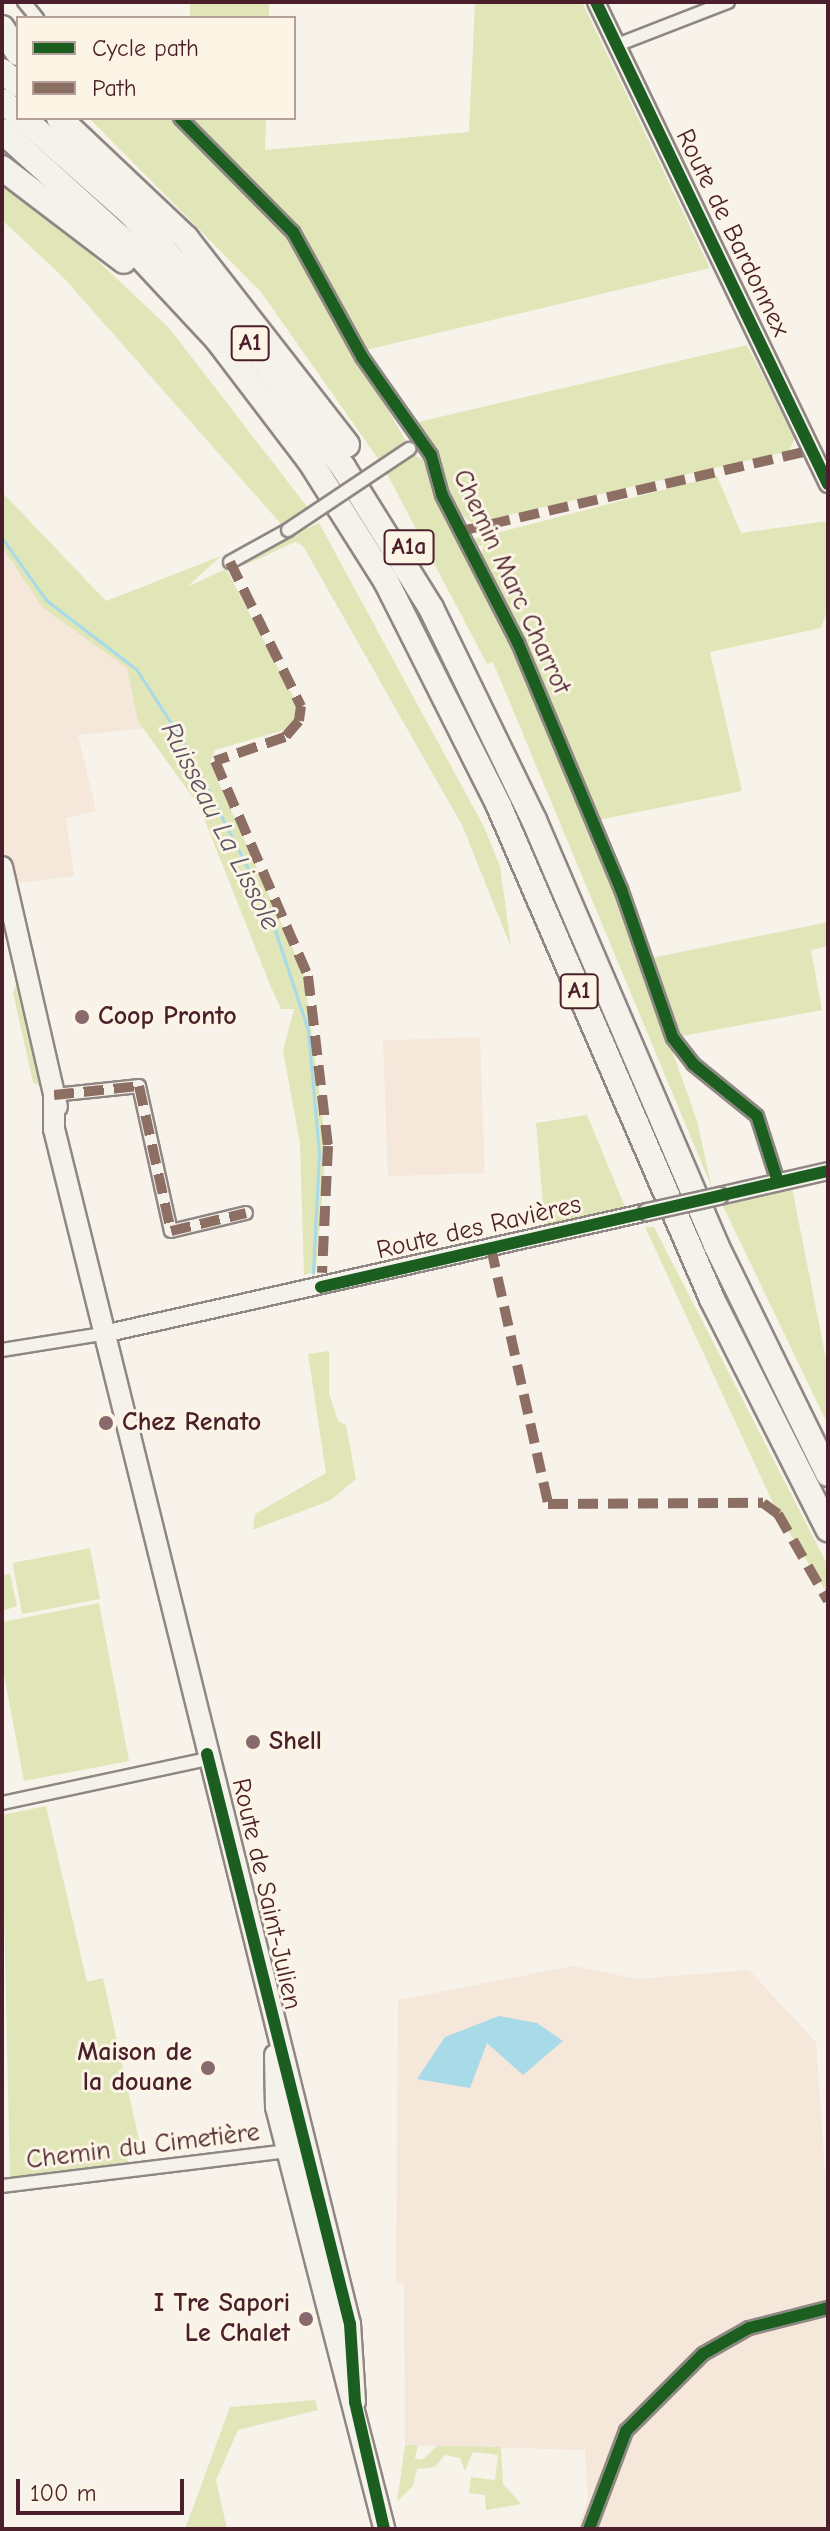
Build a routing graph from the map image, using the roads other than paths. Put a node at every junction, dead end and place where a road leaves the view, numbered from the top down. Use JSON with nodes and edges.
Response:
{"nodes":[{"id":1,"x":596,"y":2,"type":"edge"},
{"id":2,"x":728,"y":2,"type":"edge"},
{"id":3,"x":2,"y":28,"type":"edge"},
{"id":4,"x":617,"y":45,"type":"junction"},
{"id":5,"x":16,"y":50,"type":"edge"},
{"id":6,"x":24,"y":120,"type":"edge"},
{"id":7,"x":61,"y":120,"type":"edge"},
{"id":8,"x":71,"y":120,"type":"edge"},
{"id":9,"x":182,"y":120,"type":"edge"},
{"id":10,"x":7,"y":136,"type":"edge"},
{"id":11,"x":99,"y":151,"type":"junction"},
{"id":12,"x":2,"y":168,"type":"edge"},
{"id":13,"x":241,"y":368,"type":"junction"},
{"id":14,"x":422,"y":441,"type":"junction"},
{"id":15,"x":828,"y":484,"type":"edge"},
{"id":16,"x":230,"y":562,"type":"dead end"},
{"id":17,"x":431,"y":608,"type":"junction"},
{"id":18,"x":2,"y":867,"type":"edge"},
{"id":19,"x":54,"y":1095,"type":"junction"},
{"id":20,"x":828,"y":1171,"type":"edge"},
{"id":21,"x":778,"y":1182,"type":"junction"},
{"id":22,"x":246,"y":1213,"type":"dead end"},
{"id":23,"x":108,"y":1333,"type":"junction"},
{"id":24,"x":2,"y":1350,"type":"edge"},
{"id":25,"x":828,"y":1474,"type":"edge"},
{"id":26,"x":828,"y":1529,"type":"edge"},
{"id":27,"x":205,"y":1757,"type":"junction"},
{"id":28,"x":2,"y":1803,"type":"edge"},
{"id":29,"x":288,"y":2151,"type":"junction"},
{"id":30,"x":303,"y":2169,"type":"junction"},
{"id":31,"x":2,"y":2186,"type":"edge"},
{"id":32,"x":327,"y":2271,"type":"junction"},
{"id":33,"x":828,"y":2308,"type":"edge"},
{"id":34,"x":384,"y":2529,"type":"edge"},
{"id":35,"x":589,"y":2529,"type":"edge"}],
"edges":[{"from":1,"to":4,"type":"street","name":"Route de Bardonnex"},
{"from":2,"to":4,"type":"street"},
{"from":3,"to":5,"type":"highway"},
{"from":4,"to":15,"type":"street","name":"Route de Bardonnex"},
{"from":6,"to":17,"type":"highway","number":"A1"},
{"from":7,"to":11,"type":"highway","number":"A1a"},
{"from":8,"to":11,"type":"highway"},
{"from":9,"to":14,"type":"street","name":"Chemin Marc Charrot"},
{"from":10,"to":13,"type":"highway","number":"A1"},
{"from":11,"to":17,"type":"highway","number":"A1a"},
{"from":12,"to":13,"type":"highway"},
{"from":13,"to":26,"type":"highway","number":"A1"},
{"from":14,"to":16,"type":"street","bridge":true},
{"from":14,"to":21,"type":"street","name":"Chemin Marc Charrot"},
{"from":17,"to":25,"type":"highway","number":"A1"},
{"from":18,"to":19,"type":"main road","name":"Route de Saint-Julien"},
{"from":19,"to":22,"type":"street"},
{"from":19,"to":23,"type":"main road","name":"Route de Saint-Julien"},
{"from":20,"to":21,"type":"street"},
{"from":21,"to":23,"type":"street","name":"Route des Ravières","bridge":true},
{"from":23,"to":24,"type":"street"},
{"from":23,"to":27,"type":"main road","name":"Route de Saint-Julien"},
{"from":27,"to":28,"type":"street"},
{"from":27,"to":29,"type":"main road","name":"Route de Saint-Julien"},
{"from":27,"to":30,"type":"main road","name":"Route de Saint-Julien"},
{"from":29,"to":30,"type":"main road","name":"Route de Saint-Julien"},
{"from":29,"to":31,"type":"street","name":"Chemin du Cimetière"},
{"from":30,"to":32,"type":"main road","name":"Route de Saint-Julien"},
{"from":30,"to":32,"type":"main road","name":"Route de Saint-Julien"},
{"from":32,"to":34,"type":"main road"},
{"from":33,"to":35,"type":"street"}]}
